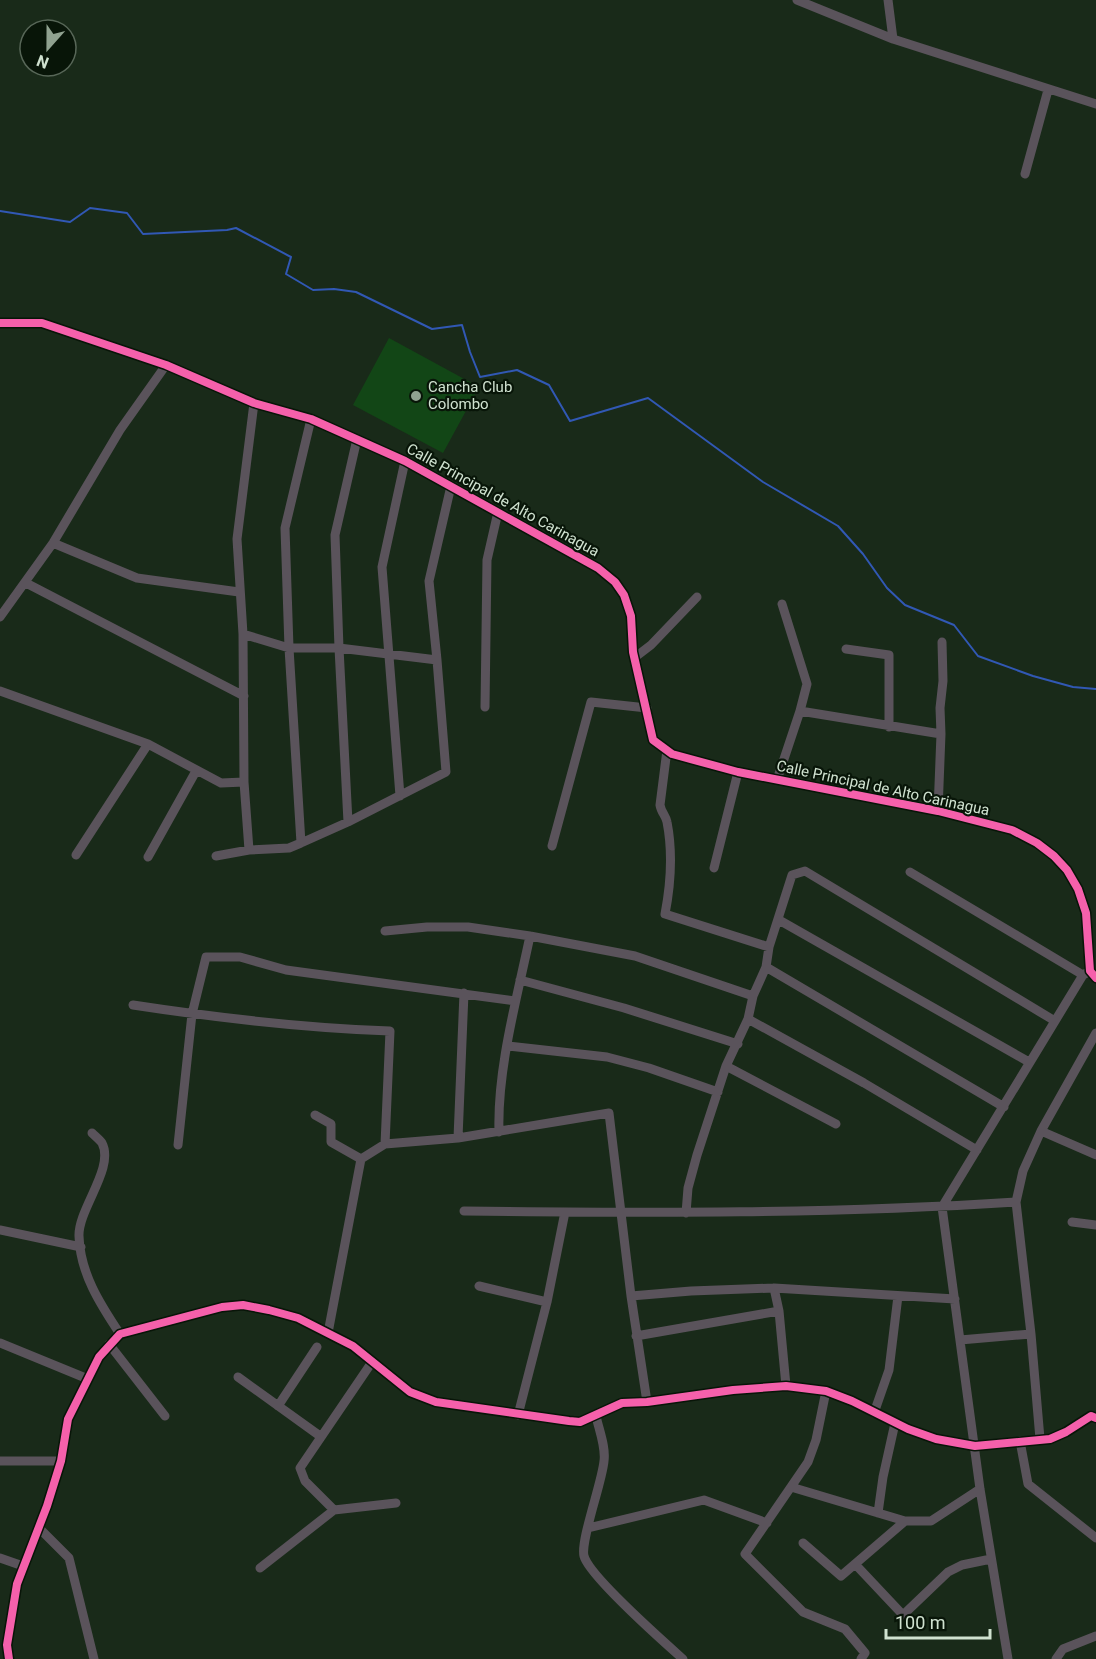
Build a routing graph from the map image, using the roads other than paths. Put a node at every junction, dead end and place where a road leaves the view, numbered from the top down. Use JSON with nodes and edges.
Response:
{"nodes":[{"id":1,"x":797,"y":0,"type":"edge"},
{"id":2,"x":888,"y":0,"type":"edge"},
{"id":3,"x":893,"y":39,"type":"junction"},
{"id":4,"x":1048,"y":90,"type":"junction"},
{"id":5,"x":1096,"y":104,"type":"edge"},
{"id":6,"x":1025,"y":174,"type":"dead end"},
{"id":7,"x":0,"y":323,"type":"edge"},
{"id":8,"x":166,"y":365,"type":"junction"},
{"id":9,"x":254,"y":403,"type":"junction"},
{"id":10,"x":311,"y":419,"type":"junction"},
{"id":11,"x":357,"y":439,"type":"junction"},
{"id":12,"x":405,"y":461,"type":"junction"},
{"id":13,"x":451,"y":486,"type":"junction"},
{"id":14,"x":498,"y":512,"type":"junction"},
{"id":15,"x":53,"y":543,"type":"junction"},
{"id":16,"x":26,"y":583,"type":"junction"},
{"id":17,"x":239,"y":592,"type":"junction"},
{"id":18,"x":697,"y":597,"type":"dead end"},
{"id":19,"x":782,"y":604,"type":"dead end"},
{"id":20,"x":0,"y":617,"type":"edge"},
{"id":21,"x":243,"y":634,"type":"junction"},
{"id":22,"x":942,"y":642,"type":"dead end"},
{"id":23,"x":289,"y":648,"type":"junction"},
{"id":24,"x":339,"y":648,"type":"junction"},
{"id":25,"x":846,"y":649,"type":"dead end"},
{"id":26,"x":388,"y":653,"type":"junction"},
{"id":27,"x":634,"y":658,"type":"junction"},
{"id":28,"x":437,"y":660,"type":"junction"},
{"id":29,"x":0,"y":691,"type":"edge"},
{"id":30,"x":244,"y":696,"type":"junction"},
{"id":31,"x":485,"y":707,"type":"dead end"},
{"id":32,"x":647,"y":708,"type":"junction"},
{"id":33,"x":800,"y":711,"type":"junction"},
{"id":34,"x":889,"y":727,"type":"junction"},
{"id":35,"x":941,"y":734,"type":"junction"},
{"id":36,"x":148,"y":744,"type":"junction"},
{"id":37,"x":667,"y":750,"type":"junction"},
{"id":38,"x":196,"y":771,"type":"junction"},
{"id":39,"x":738,"y":772,"type":"junction"},
{"id":40,"x":777,"y":780,"type":"junction"},
{"id":41,"x":244,"y":782,"type":"junction"},
{"id":42,"x":400,"y":796,"type":"junction"},
{"id":43,"x":938,"y":811,"type":"junction"},
{"id":44,"x":348,"y":822,"type":"junction"},
{"id":45,"x":301,"y":843,"type":"junction"},
{"id":46,"x":552,"y":846,"type":"dead end"},
{"id":47,"x":249,"y":850,"type":"junction"},
{"id":48,"x":76,"y":855,"type":"dead end"},
{"id":49,"x":216,"y":856,"type":"dead end"},
{"id":50,"x":148,"y":857,"type":"dead end"},
{"id":51,"x":714,"y":868,"type":"dead end"},
{"id":52,"x":910,"y":872,"type":"dead end"},
{"id":53,"x":779,"y":920,"type":"junction"},
{"id":54,"x":385,"y":931,"type":"dead end"},
{"id":55,"x":530,"y":936,"type":"junction"},
{"id":56,"x":769,"y":947,"type":"junction"},
{"id":57,"x":1096,"y":949,"type":"edge"},
{"id":58,"x":1090,"y":957,"type":"junction"},
{"id":59,"x":766,"y":967,"type":"junction"},
{"id":60,"x":1090,"y":975,"type":"edge"},
{"id":61,"x":520,"y":980,"type":"junction"},
{"id":62,"x":464,"y":993,"type":"junction"},
{"id":63,"x":753,"y":996,"type":"junction"},
{"id":64,"x":515,"y":1001,"type":"junction"},
{"id":65,"x":133,"y":1005,"type":"dead end"},
{"id":66,"x":192,"y":1014,"type":"junction"},
{"id":67,"x":748,"y":1019,"type":"junction"},
{"id":68,"x":1055,"y":1021,"type":"junction"},
{"id":69,"x":1096,"y":1033,"type":"edge"},
{"id":70,"x":738,"y":1044,"type":"junction"},
{"id":71,"x":508,"y":1046,"type":"junction"},
{"id":72,"x":1029,"y":1062,"type":"junction"},
{"id":73,"x":726,"y":1066,"type":"junction"},
{"id":74,"x":718,"y":1092,"type":"junction"},
{"id":75,"x":1004,"y":1107,"type":"junction"},
{"id":76,"x":315,"y":1115,"type":"dead end"},
{"id":77,"x":836,"y":1124,"type":"dead end"},
{"id":78,"x":1041,"y":1131,"type":"junction"},
{"id":79,"x":499,"y":1132,"type":"junction"},
{"id":80,"x":93,"y":1133,"type":"dead end"},
{"id":81,"x":458,"y":1138,"type":"junction"},
{"id":82,"x":386,"y":1143,"type":"junction"},
{"id":83,"x":177,"y":1145,"type":"dead end"},
{"id":84,"x":977,"y":1150,"type":"junction"},
{"id":85,"x":1096,"y":1155,"type":"edge"},
{"id":86,"x":361,"y":1159,"type":"junction"},
{"id":87,"x":1016,"y":1202,"type":"junction"},
{"id":88,"x":942,"y":1207,"type":"junction"},
{"id":89,"x":464,"y":1210,"type":"dead end"},
{"id":90,"x":565,"y":1212,"type":"junction"},
{"id":91,"x":620,"y":1213,"type":"junction"},
{"id":92,"x":686,"y":1213,"type":"junction"},
{"id":93,"x":1072,"y":1222,"type":"dead end"},
{"id":94,"x":1096,"y":1225,"type":"edge"},
{"id":95,"x":0,"y":1230,"type":"edge"},
{"id":96,"x":81,"y":1247,"type":"junction"},
{"id":97,"x":479,"y":1286,"type":"dead end"},
{"id":98,"x":774,"y":1288,"type":"junction"},
{"id":99,"x":630,"y":1296,"type":"junction"},
{"id":100,"x":898,"y":1296,"type":"junction"},
{"id":101,"x":955,"y":1299,"type":"junction"},
{"id":102,"x":547,"y":1302,"type":"junction"},
{"id":103,"x":779,"y":1311,"type":"junction"},
{"id":104,"x":328,"y":1333,"type":"junction"},
{"id":105,"x":120,"y":1334,"type":"junction"},
{"id":106,"x":1031,"y":1334,"type":"junction"},
{"id":107,"x":636,"y":1336,"type":"junction"},
{"id":108,"x":960,"y":1340,"type":"junction"},
{"id":109,"x":0,"y":1343,"type":"edge"},
{"id":110,"x":109,"y":1344,"type":"junction"},
{"id":111,"x":317,"y":1347,"type":"dead end"},
{"id":112,"x":372,"y":1362,"type":"junction"},
{"id":113,"x":238,"y":1377,"type":"dead end"},
{"id":114,"x":88,"y":1379,"type":"junction"},
{"id":115,"x":786,"y":1386,"type":"junction"},
{"id":116,"x":826,"y":1391,"type":"junction"},
{"id":117,"x":647,"y":1402,"type":"junction"},
{"id":118,"x":278,"y":1406,"type":"junction"},
{"id":119,"x":874,"y":1413,"type":"junction"},
{"id":120,"x":518,"y":1415,"type":"junction"},
{"id":121,"x":165,"y":1416,"type":"dead end"},
{"id":122,"x":596,"y":1416,"type":"junction"},
{"id":123,"x":1096,"y":1418,"type":"edge"},
{"id":124,"x":895,"y":1423,"type":"junction"},
{"id":125,"x":320,"y":1436,"type":"junction"},
{"id":126,"x":1040,"y":1439,"type":"junction"},
{"id":127,"x":1020,"y":1441,"type":"junction"},
{"id":128,"x":975,"y":1446,"type":"junction"},
{"id":129,"x":0,"y":1461,"type":"edge"},
{"id":130,"x":61,"y":1461,"type":"junction"},
{"id":131,"x":791,"y":1487,"type":"junction"},
{"id":132,"x":980,"y":1489,"type":"junction"},
{"id":133,"x":396,"y":1503,"type":"dead end"},
{"id":134,"x":334,"y":1510,"type":"junction"},
{"id":135,"x":878,"y":1513,"type":"junction"},
{"id":136,"x":905,"y":1521,"type":"junction"},
{"id":137,"x":767,"y":1523,"type":"junction"},
{"id":138,"x":39,"y":1528,"type":"junction"},
{"id":139,"x":588,"y":1528,"type":"junction"},
{"id":140,"x":1096,"y":1539,"type":"edge"},
{"id":141,"x":803,"y":1543,"type":"dead end"},
{"id":142,"x":0,"y":1558,"type":"edge"},
{"id":143,"x":991,"y":1559,"type":"junction"},
{"id":144,"x":855,"y":1564,"type":"junction"},
{"id":145,"x":23,"y":1566,"type":"junction"},
{"id":146,"x":260,"y":1568,"type":"dead end"},
{"id":147,"x":0,"y":1620,"type":"edge"},
{"id":148,"x":10,"y":1626,"type":"junction"},
{"id":149,"x":1096,"y":1636,"type":"edge"},
{"id":150,"x":9,"y":1659,"type":"edge"},
{"id":151,"x":94,"y":1659,"type":"edge"},
{"id":152,"x":683,"y":1659,"type":"edge"},
{"id":153,"x":861,"y":1659,"type":"edge"},
{"id":154,"x":1008,"y":1659,"type":"edge"},
{"id":155,"x":1056,"y":1659,"type":"edge"}],
"edges":[{"from":1,"to":3,"type":"street"},
{"from":2,"to":3,"type":"street"},
{"from":3,"to":4,"type":"street"},
{"from":4,"to":5,"type":"street"},
{"from":4,"to":6,"type":"street"},
{"from":7,"to":8,"type":"street","name":"Calle Principal de Alto Carinagua"},
{"from":8,"to":9,"type":"street","name":"Calle Principal de Alto Carinagua"},
{"from":8,"to":15,"type":"street"},
{"from":9,"to":10,"type":"street","name":"Calle Principal de Alto Carinagua"},
{"from":9,"to":17,"type":"street"},
{"from":10,"to":11,"type":"street","name":"Calle Principal de Alto Carinagua"},
{"from":10,"to":23,"type":"street"},
{"from":11,"to":12,"type":"street","name":"Calle Principal de Alto Carinagua"},
{"from":11,"to":24,"type":"street"},
{"from":12,"to":13,"type":"street","name":"Calle Principal de Alto Carinagua"},
{"from":12,"to":26,"type":"street"},
{"from":13,"to":14,"type":"street","name":"Calle Principal de Alto Carinagua"},
{"from":13,"to":28,"type":"street"},
{"from":14,"to":27,"type":"street","name":"Calle Principal de Alto Carinagua"},
{"from":14,"to":31,"type":"street"},
{"from":15,"to":16,"type":"street"},
{"from":15,"to":17,"type":"street"},
{"from":16,"to":20,"type":"street"},
{"from":16,"to":30,"type":"street"},
{"from":17,"to":21,"type":"street"},
{"from":18,"to":27,"type":"street"},
{"from":19,"to":33,"type":"street"},
{"from":21,"to":23,"type":"street"},
{"from":21,"to":30,"type":"street"},
{"from":22,"to":35,"type":"street"},
{"from":23,"to":24,"type":"street"},
{"from":23,"to":45,"type":"street"},
{"from":24,"to":26,"type":"street"},
{"from":24,"to":44,"type":"street"},
{"from":25,"to":34,"type":"street"},
{"from":26,"to":28,"type":"street"},
{"from":26,"to":42,"type":"street"},
{"from":27,"to":32,"type":"street","name":"Calle Principal de Alto Carinagua"},
{"from":28,"to":42,"type":"street"},
{"from":29,"to":36,"type":"street"},
{"from":30,"to":41,"type":"street"},
{"from":32,"to":37,"type":"street","name":"Calle Principal de Alto Carinagua"},
{"from":32,"to":46,"type":"street"},
{"from":33,"to":34,"type":"street"},
{"from":33,"to":40,"type":"street"},
{"from":34,"to":35,"type":"street"},
{"from":35,"to":43,"type":"street"},
{"from":36,"to":38,"type":"street"},
{"from":36,"to":48,"type":"street"},
{"from":37,"to":39,"type":"street","name":"Calle Principal de Alto Carinagua"},
{"from":37,"to":56,"type":"street"},
{"from":38,"to":41,"type":"street"},
{"from":38,"to":50,"type":"street"},
{"from":39,"to":40,"type":"street","name":"Calle Principal de Alto Carinagua"},
{"from":39,"to":51,"type":"street"},
{"from":40,"to":43,"type":"street","name":"Calle Principal de Alto Carinagua"},
{"from":41,"to":47,"type":"street"},
{"from":42,"to":44,"type":"street"},
{"from":43,"to":58,"type":"street","name":"Calle Principal de Alto Carinagua"},
{"from":44,"to":45,"type":"street"},
{"from":45,"to":47,"type":"street"},
{"from":47,"to":49,"type":"street"},
{"from":52,"to":60,"type":"street"},
{"from":53,"to":56,"type":"street"},
{"from":53,"to":68,"type":"street"},
{"from":53,"to":72,"type":"street"},
{"from":54,"to":55,"type":"street"},
{"from":55,"to":61,"type":"street"},
{"from":55,"to":63,"type":"street"},
{"from":56,"to":59,"type":"street"},
{"from":57,"to":58,"type":"street"},
{"from":58,"to":60,"type":"street","name":"Calle Principal de Alto Carinagua"},
{"from":59,"to":63,"type":"street"},
{"from":59,"to":75,"type":"street"},
{"from":60,"to":68,"type":"street"},
{"from":61,"to":64,"type":"street"},
{"from":61,"to":70,"type":"street"},
{"from":62,"to":64,"type":"street"},
{"from":62,"to":66,"type":"street"},
{"from":62,"to":81,"type":"street"},
{"from":63,"to":67,"type":"street"},
{"from":64,"to":71,"type":"street"},
{"from":65,"to":66,"type":"street"},
{"from":66,"to":82,"type":"street"},
{"from":66,"to":83,"type":"street"},
{"from":67,"to":70,"type":"street"},
{"from":67,"to":84,"type":"street"},
{"from":68,"to":72,"type":"street"},
{"from":69,"to":78,"type":"street"},
{"from":70,"to":73,"type":"street"},
{"from":71,"to":74,"type":"street"},
{"from":71,"to":79,"type":"street"},
{"from":72,"to":75,"type":"street"},
{"from":73,"to":74,"type":"street"},
{"from":73,"to":77,"type":"street"},
{"from":74,"to":92,"type":"street"},
{"from":75,"to":84,"type":"street"},
{"from":76,"to":86,"type":"street"},
{"from":78,"to":85,"type":"street"},
{"from":78,"to":87,"type":"street"},
{"from":79,"to":81,"type":"street"},
{"from":79,"to":91,"type":"street"},
{"from":80,"to":96,"type":"street"},
{"from":81,"to":82,"type":"street"},
{"from":82,"to":86,"type":"street"},
{"from":84,"to":88,"type":"street"},
{"from":86,"to":104,"type":"street"},
{"from":87,"to":88,"type":"street"},
{"from":87,"to":106,"type":"street"},
{"from":88,"to":92,"type":"street"},
{"from":88,"to":101,"type":"street"},
{"from":89,"to":90,"type":"street"},
{"from":90,"to":91,"type":"street"},
{"from":90,"to":102,"type":"street"},
{"from":91,"to":92,"type":"street"},
{"from":91,"to":99,"type":"street"},
{"from":93,"to":94,"type":"street"},
{"from":95,"to":96,"type":"street"},
{"from":96,"to":105,"type":"street"},
{"from":97,"to":102,"type":"street"},
{"from":98,"to":99,"type":"street"},
{"from":98,"to":100,"type":"street"},
{"from":98,"to":103,"type":"street"},
{"from":99,"to":107,"type":"street"},
{"from":100,"to":101,"type":"street"},
{"from":100,"to":119,"type":"street"},
{"from":101,"to":108,"type":"street"},
{"from":102,"to":120,"type":"street"},
{"from":103,"to":107,"type":"street"},
{"from":103,"to":115,"type":"street"},
{"from":104,"to":105,"type":"street"},
{"from":104,"to":112,"type":"street"},
{"from":105,"to":110,"type":"street"},
{"from":106,"to":108,"type":"street"},
{"from":106,"to":126,"type":"street"},
{"from":107,"to":117,"type":"street"},
{"from":108,"to":128,"type":"street"},
{"from":109,"to":114,"type":"street"},
{"from":110,"to":114,"type":"street"},
{"from":110,"to":121,"type":"street"},
{"from":111,"to":118,"type":"street"},
{"from":112,"to":120,"type":"street"},
{"from":112,"to":125,"type":"street"},
{"from":113,"to":118,"type":"street"},
{"from":114,"to":130,"type":"street"},
{"from":115,"to":116,"type":"street"},
{"from":115,"to":117,"type":"street"},
{"from":116,"to":119,"type":"street"},
{"from":116,"to":131,"type":"street"},
{"from":117,"to":122,"type":"street"},
{"from":118,"to":125,"type":"street"},
{"from":119,"to":124,"type":"street"},
{"from":120,"to":122,"type":"street"},
{"from":122,"to":139,"type":"street"},
{"from":123,"to":126,"type":"street"},
{"from":124,"to":128,"type":"street"},
{"from":124,"to":135,"type":"street"},
{"from":125,"to":134,"type":"street"},
{"from":126,"to":127,"type":"street"},
{"from":127,"to":128,"type":"street"},
{"from":127,"to":140,"type":"street"},
{"from":128,"to":132,"type":"street"},
{"from":129,"to":130,"type":"street"},
{"from":130,"to":138,"type":"street"},
{"from":131,"to":135,"type":"street"},
{"from":131,"to":137,"type":"street"},
{"from":132,"to":136,"type":"street"},
{"from":132,"to":143,"type":"street"},
{"from":133,"to":134,"type":"street"},
{"from":134,"to":146,"type":"street"},
{"from":135,"to":136,"type":"street"},
{"from":136,"to":144,"type":"street"},
{"from":137,"to":139,"type":"street"},
{"from":137,"to":153,"type":"street"},
{"from":138,"to":145,"type":"street"},
{"from":138,"to":151,"type":"street"},
{"from":139,"to":152,"type":"street"},
{"from":141,"to":144,"type":"street"},
{"from":142,"to":145,"type":"street"},
{"from":143,"to":144,"type":"street"},
{"from":143,"to":154,"type":"street"},
{"from":145,"to":148,"type":"street"},
{"from":147,"to":148,"type":"street"},
{"from":148,"to":150,"type":"street"},
{"from":149,"to":155,"type":"street"}]}
